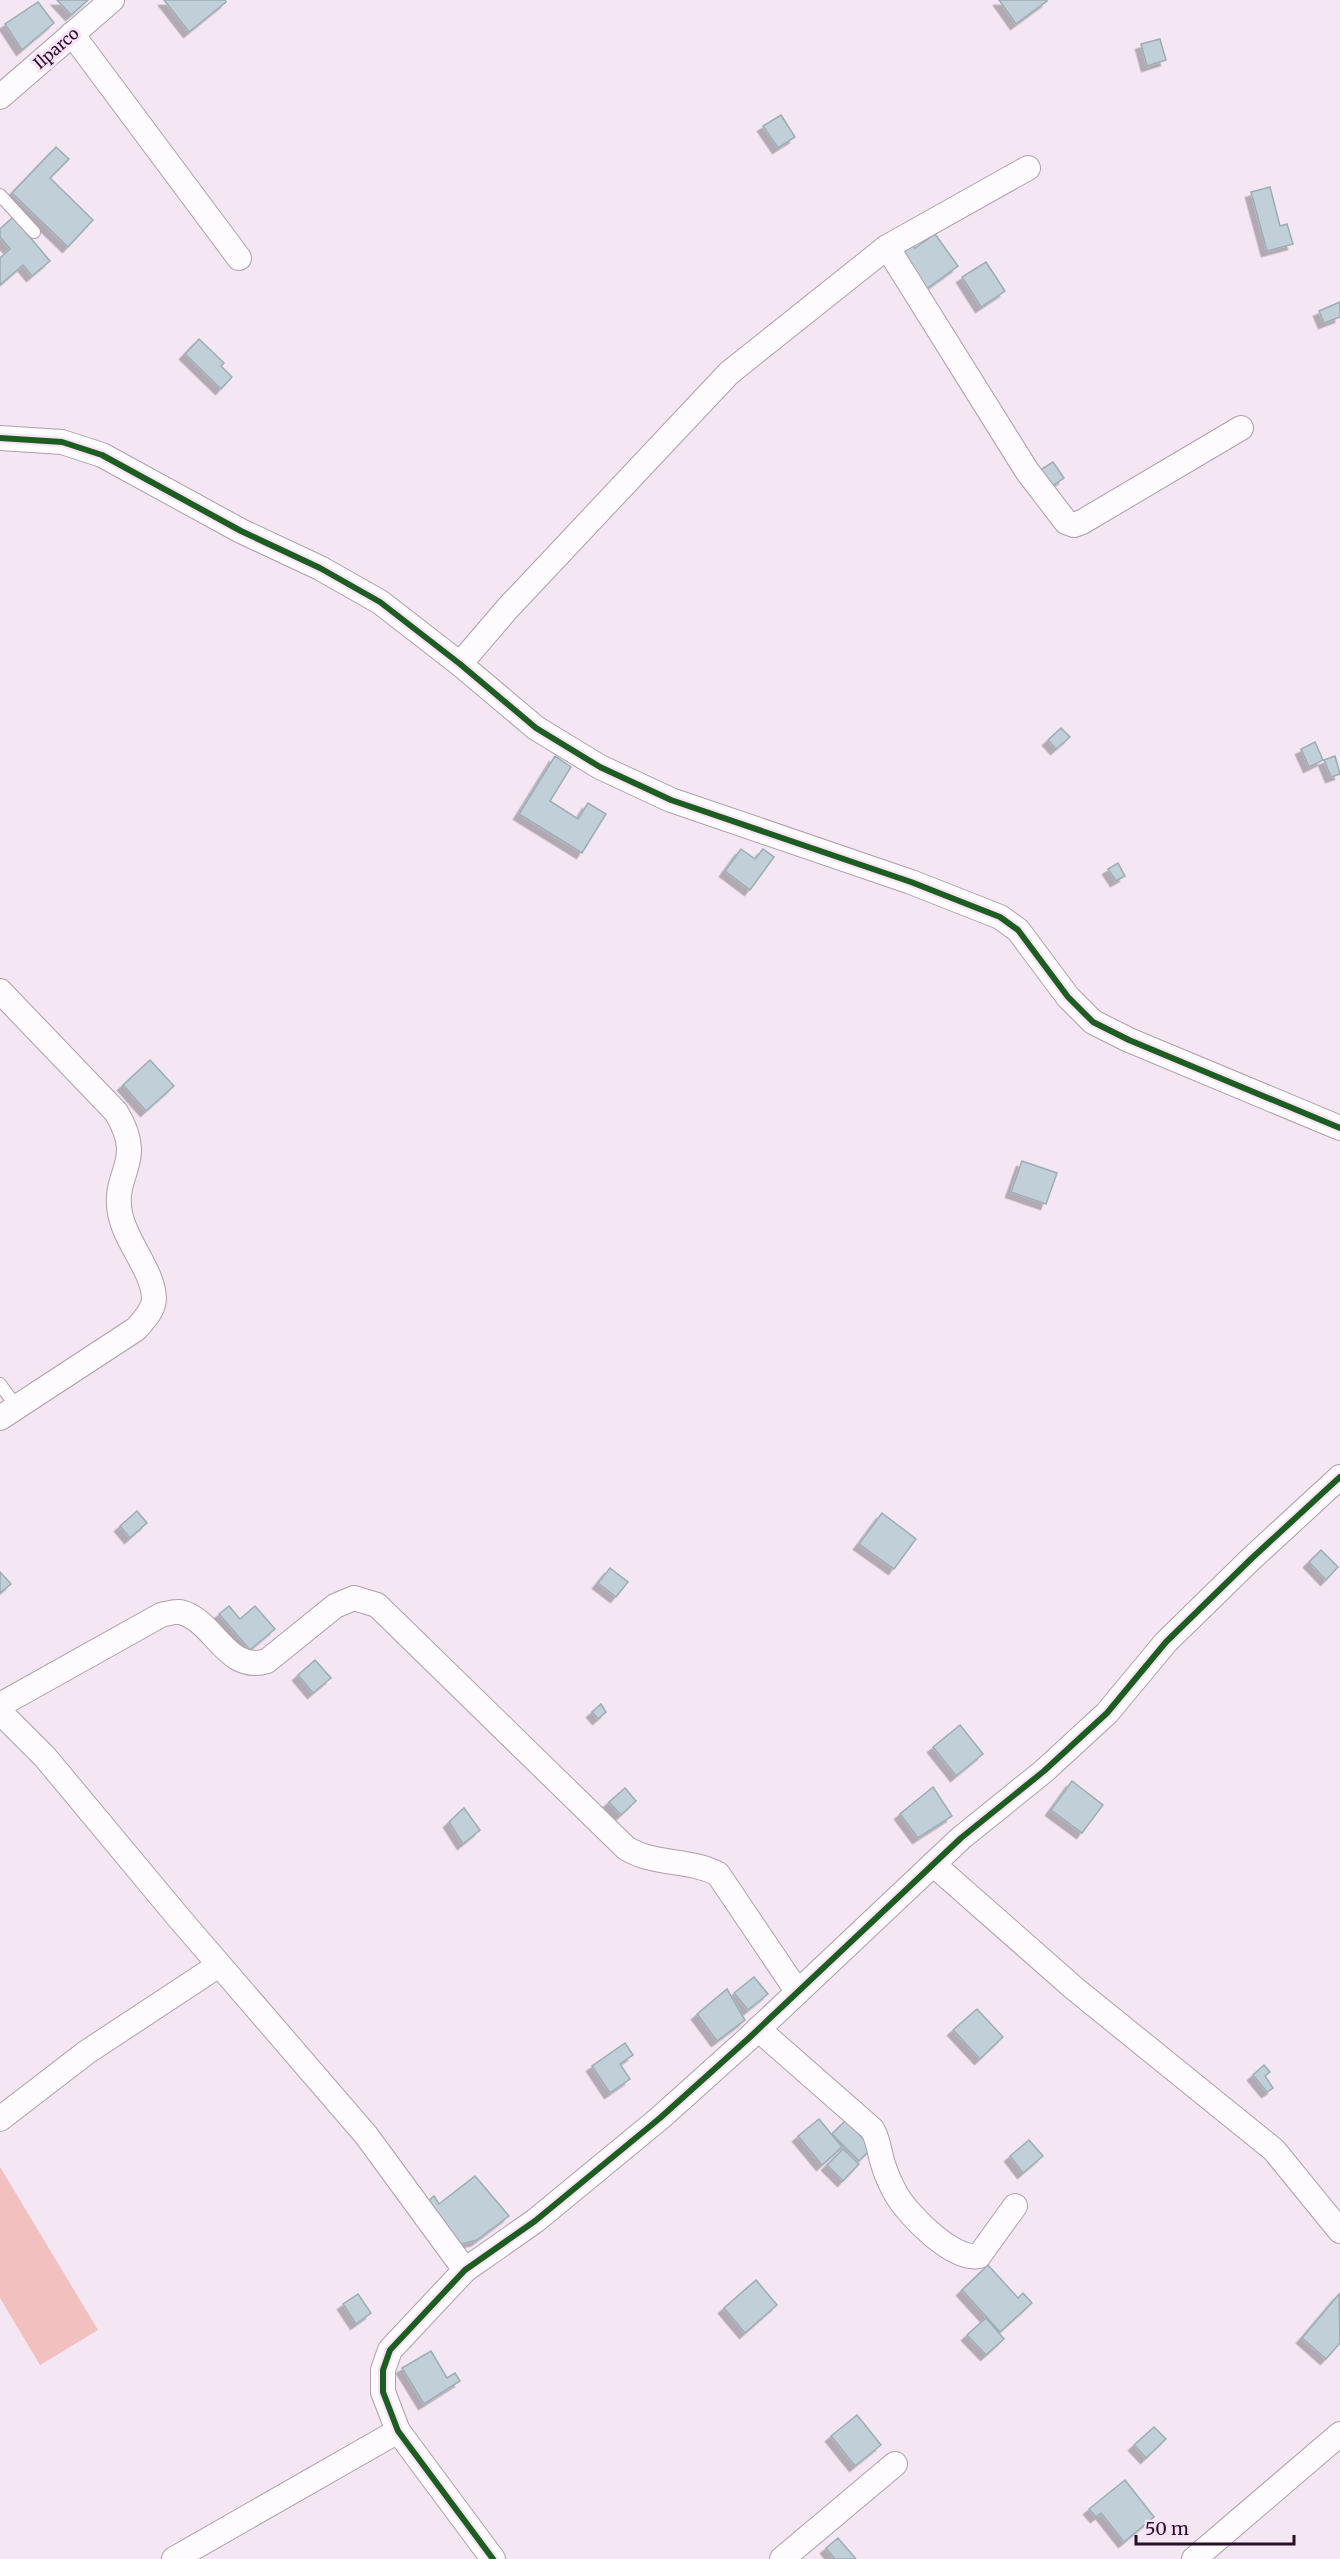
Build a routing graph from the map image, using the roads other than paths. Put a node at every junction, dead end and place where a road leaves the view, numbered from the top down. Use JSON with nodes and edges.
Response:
{"nodes":[{"id":1,"x":112,"y":0,"type":"edge"},
{"id":2,"x":72,"y":34,"type":"junction"},
{"id":3,"x":0,"y":97,"type":"edge"},
{"id":4,"x":1028,"y":168,"type":"dead end"},
{"id":5,"x":0,"y":195,"type":"edge"},
{"id":6,"x":34,"y":232,"type":"dead end"},
{"id":7,"x":887,"y":247,"type":"junction"},
{"id":8,"x":238,"y":258,"type":"dead end"},
{"id":9,"x":1241,"y":428,"type":"dead end"},
{"id":10,"x":0,"y":438,"type":"edge"},
{"id":11,"x":460,"y":664,"type":"junction"},
{"id":12,"x":0,"y":992,"type":"edge"},
{"id":13,"x":1340,"y":1128,"type":"edge"},
{"id":14,"x":0,"y":1384,"type":"edge"},
{"id":15,"x":8,"y":1412,"type":"edge"},
{"id":16,"x":1340,"y":1477,"type":"edge"},
{"id":17,"x":0,"y":1705,"type":"edge"},
{"id":18,"x":0,"y":1712,"type":"edge"},
{"id":19,"x":933,"y":1864,"type":"junction"},
{"id":20,"x":219,"y":1965,"type":"junction"},
{"id":21,"x":797,"y":1991,"type":"junction"},
{"id":22,"x":758,"y":2029,"type":"junction"},
{"id":23,"x":0,"y":2119,"type":"edge"},
{"id":24,"x":1016,"y":2206,"type":"dead end"},
{"id":25,"x":1340,"y":2231,"type":"edge"},
{"id":26,"x":465,"y":2270,"type":"junction"},
{"id":27,"x":398,"y":2431,"type":"junction"},
{"id":28,"x":1340,"y":2434,"type":"edge"},
{"id":29,"x":895,"y":2464,"type":"dead end"},
{"id":30,"x":1199,"y":2558,"type":"edge"},
{"id":31,"x":174,"y":2559,"type":"edge"},
{"id":32,"x":493,"y":2559,"type":"edge"},
{"id":33,"x":782,"y":2559,"type":"edge"}],
"edges":[{"from":1,"to":2,"type":"street","name":"Ilparco"},
{"from":2,"to":3,"type":"street","name":"Ilparco"},
{"from":2,"to":8,"type":"street"},
{"from":4,"to":7,"type":"street"},
{"from":5,"to":6,"type":"lane"},
{"from":7,"to":9,"type":"street"},
{"from":7,"to":11,"type":"street"},
{"from":10,"to":11,"type":"street"},
{"from":11,"to":13,"type":"street"},
{"from":12,"to":15,"type":"street"},
{"from":14,"to":15,"type":"lane"},
{"from":16,"to":19,"type":"street"},
{"from":17,"to":21,"type":"street"},
{"from":18,"to":20,"type":"street"},
{"from":19,"to":21,"type":"street"},
{"from":19,"to":25,"type":"street"},
{"from":20,"to":23,"type":"street"},
{"from":20,"to":26,"type":"street"},
{"from":21,"to":22,"type":"street"},
{"from":22,"to":24,"type":"street"},
{"from":22,"to":26,"type":"street"},
{"from":26,"to":27,"type":"street"},
{"from":27,"to":31,"type":"street"},
{"from":27,"to":32,"type":"street"},
{"from":28,"to":30,"type":"street"},
{"from":29,"to":33,"type":"street"}]}
